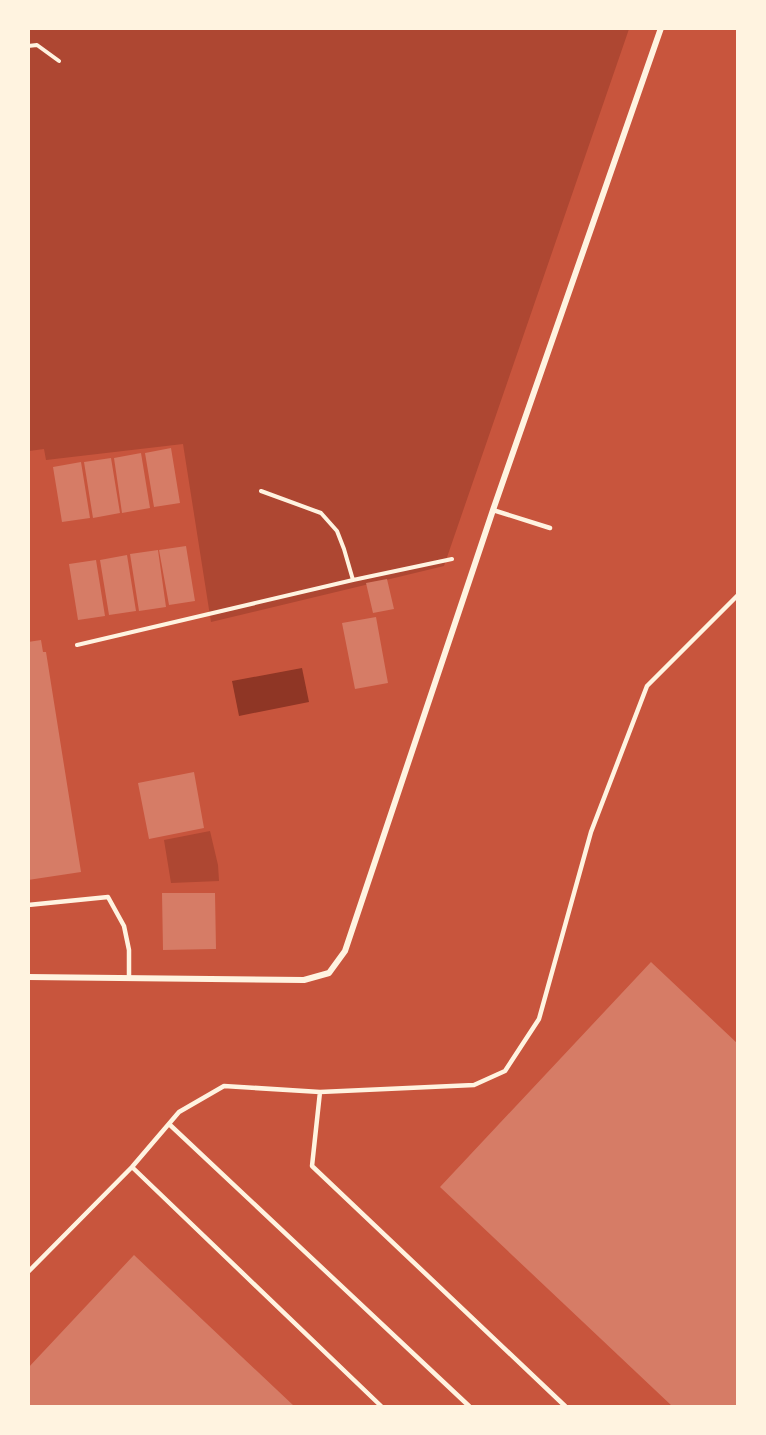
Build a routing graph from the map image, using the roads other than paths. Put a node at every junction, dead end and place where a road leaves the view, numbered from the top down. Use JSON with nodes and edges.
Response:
{"nodes":[{"id":1,"x":661,"y":28,"type":"edge"},
{"id":2,"x":493,"y":510,"type":"junction"},
{"id":3,"x":550,"y":528,"type":"dead end"},
{"id":4,"x":738,"y":595,"type":"edge"},
{"id":5,"x":28,"y":905,"type":"edge"},
{"id":6,"x":28,"y":977,"type":"edge"},
{"id":7,"x":129,"y":978,"type":"junction"},
{"id":8,"x":320,"y":1092,"type":"junction"},
{"id":9,"x":169,"y":1124,"type":"junction"},
{"id":10,"x":132,"y":1167,"type":"junction"},
{"id":11,"x":28,"y":1272,"type":"edge"},
{"id":12,"x":381,"y":1407,"type":"edge"},
{"id":13,"x":469,"y":1407,"type":"edge"},
{"id":14,"x":565,"y":1407,"type":"edge"}],
"edges":[{"from":1,"to":2,"type":"street"},
{"from":2,"to":3,"type":"lane"},
{"from":2,"to":7,"type":"street"},
{"from":4,"to":8,"type":"lane"},
{"from":5,"to":7,"type":"lane"},
{"from":6,"to":7,"type":"street"},
{"from":8,"to":9,"type":"lane"},
{"from":8,"to":14,"type":"lane"},
{"from":9,"to":10,"type":"lane"},
{"from":9,"to":13,"type":"lane"},
{"from":10,"to":11,"type":"lane"},
{"from":10,"to":12,"type":"lane"}]}
